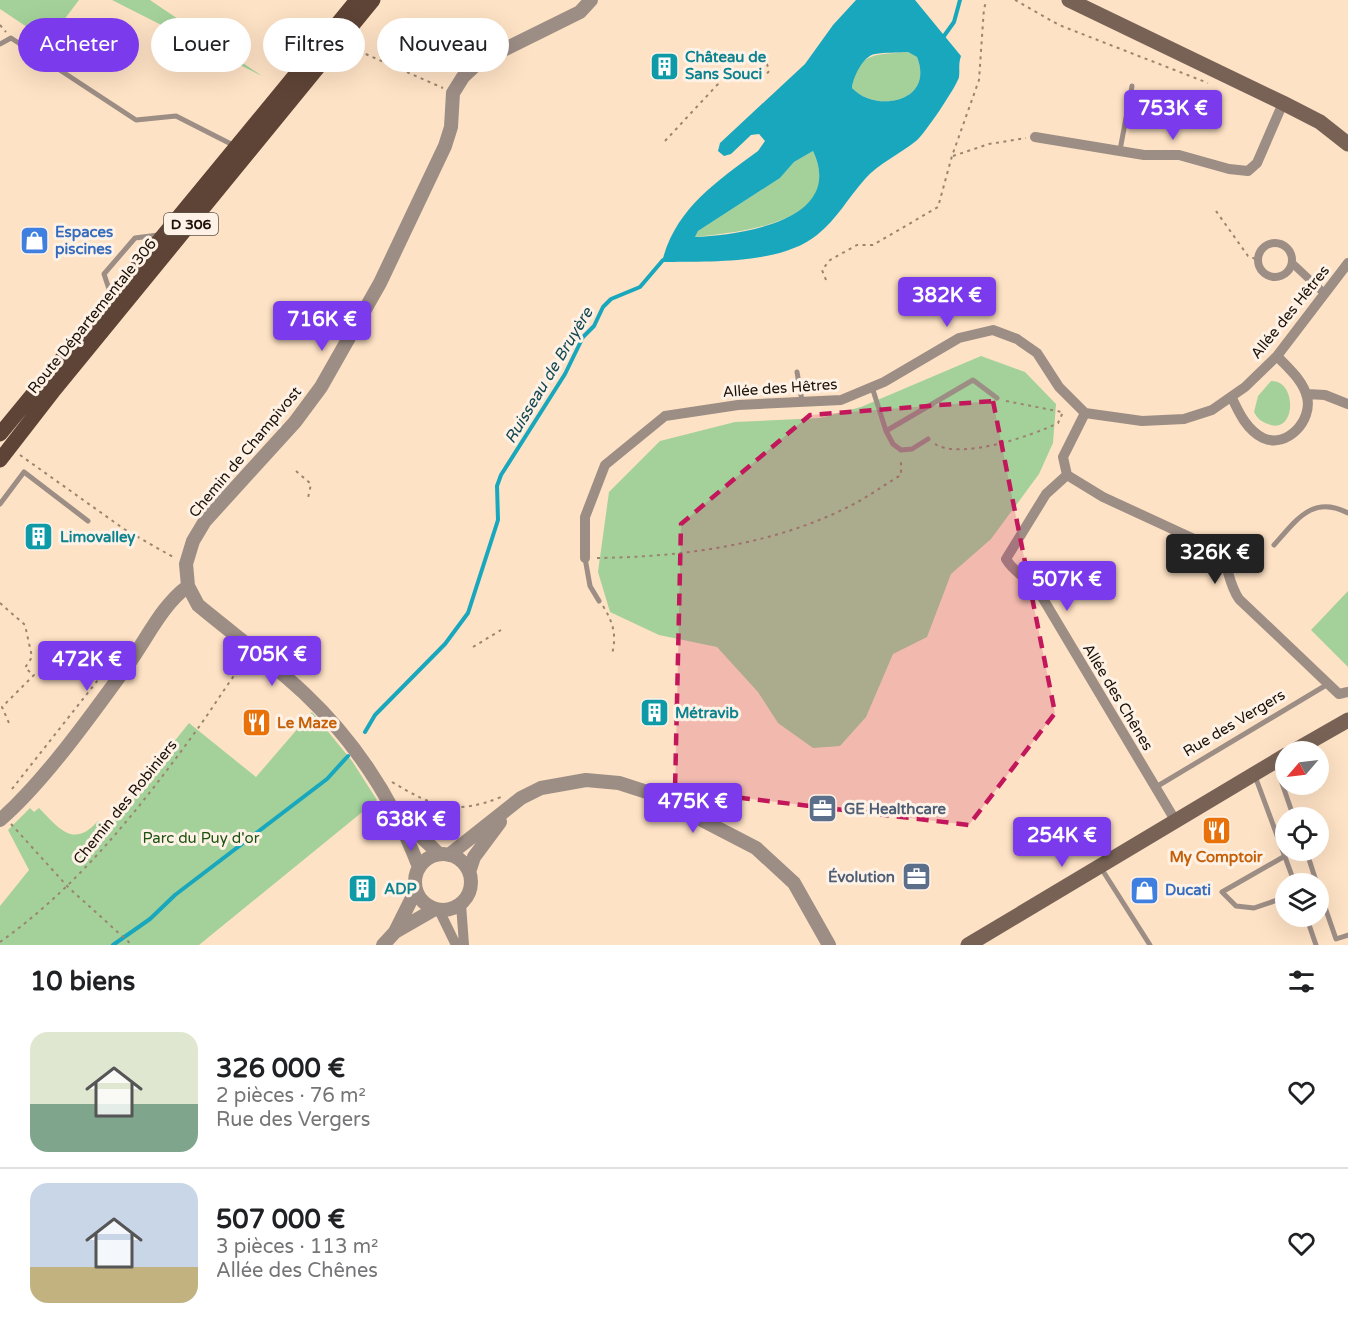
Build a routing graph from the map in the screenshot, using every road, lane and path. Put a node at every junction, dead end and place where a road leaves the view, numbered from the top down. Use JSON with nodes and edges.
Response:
{"nodes":[{"id":1,"x":357,"y":0,"type":"edge"},
{"id":2,"x":374,"y":0,"type":"edge"},
{"id":3,"x":591,"y":0,"type":"edge"},
{"id":4,"x":987,"y":0,"type":"edge"},
{"id":5,"x":1015,"y":0,"type":"edge"},
{"id":6,"x":1070,"y":0,"type":"edge"},
{"id":7,"x":359,"y":18,"type":"edge"},
{"id":8,"x":0,"y":44,"type":"edge"},
{"id":9,"x":365,"y":54,"type":"edge"},
{"id":10,"x":314,"y":72,"type":"edge"},
{"id":11,"x":765,"y":76,"type":"dead end"},
{"id":12,"x":1213,"y":85,"type":"dead end"},
{"id":13,"x":1132,"y":86,"type":"dead end"},
{"id":14,"x":453,"y":93,"type":"junction"},
{"id":15,"x":1283,"y":103,"type":"junction"},
{"id":16,"x":1035,"y":137,"type":"joint"},
{"id":17,"x":665,"y":141,"type":"dead end"},
{"id":18,"x":1348,"y":144,"type":"edge"},
{"id":19,"x":236,"y":147,"type":"junction"},
{"id":20,"x":1120,"y":150,"type":"junction"},
{"id":21,"x":952,"y":156,"type":"junction"},
{"id":22,"x":1216,"y":211,"type":"dead end"},
{"id":23,"x":166,"y":233,"type":"junction"},
{"id":24,"x":1258,"y":260,"type":"junction"},
{"id":25,"x":1292,"y":263,"type":"junction"},
{"id":26,"x":1348,"y":263,"type":"edge"},
{"id":27,"x":826,"y":280,"type":"dead end"},
{"id":28,"x":1324,"y":293,"type":"junction"},
{"id":29,"x":113,"y":299,"type":"junction"},
{"id":30,"x":1277,"y":356,"type":"junction"},
{"id":31,"x":797,"y":372,"type":"dead end"},
{"id":32,"x":872,"y":387,"type":"junction"},
{"id":33,"x":1306,"y":394,"type":"junction"},
{"id":34,"x":997,"y":398,"type":"joint"},
{"id":35,"x":1232,"y":398,"type":"junction"},
{"id":36,"x":802,"y":401,"type":"junction"},
{"id":37,"x":1348,"y":404,"type":"edge"},
{"id":38,"x":1085,"y":413,"type":"junction"},
{"id":39,"x":886,"y":431,"type":"junction"},
{"id":40,"x":0,"y":434,"type":"edge"},
{"id":41,"x":928,"y":439,"type":"joint"},
{"id":42,"x":900,"y":450,"type":"junction"},
{"id":43,"x":4,"y":454,"type":"edge"},
{"id":44,"x":296,"y":471,"type":"dead end"},
{"id":45,"x":1067,"y":475,"type":"junction"},
{"id":46,"x":308,"y":498,"type":"dead end"},
{"id":47,"x":0,"y":504,"type":"edge"},
{"id":48,"x":1348,"y":513,"type":"edge"},
{"id":49,"x":88,"y":521,"type":"dead end"},
{"id":50,"x":1274,"y":545,"type":"dead end"},
{"id":51,"x":173,"y":557,"type":"dead end"},
{"id":52,"x":585,"y":558,"type":"junction"},
{"id":53,"x":188,"y":586,"type":"junction"},
{"id":54,"x":599,"y":601,"type":"joint"},
{"id":55,"x":0,"y":603,"type":"edge"},
{"id":56,"x":501,"y":630,"type":"dead end"},
{"id":57,"x":473,"y":647,"type":"dead end"},
{"id":58,"x":123,"y":648,"type":"dead end"},
{"id":59,"x":612,"y":654,"type":"dead end"},
{"id":60,"x":248,"y":658,"type":"dead end"},
{"id":61,"x":1329,"y":684,"type":"junction"},
{"id":62,"x":1348,"y":692,"type":"edge"},
{"id":63,"x":9,"y":723,"type":"dead end"},
{"id":64,"x":1346,"y":724,"type":"edge"},
{"id":65,"x":1313,"y":741,"type":"edge"},
{"id":66,"x":1275,"y":762,"type":"edge"},
{"id":67,"x":1254,"y":774,"type":"junction"},
{"id":68,"x":384,"y":782,"type":"junction"},
{"id":69,"x":1155,"y":788,"type":"junction"},
{"id":70,"x":8,"y":793,"type":"dead end"},
{"id":71,"x":506,"y":794,"type":"dead end"},
{"id":72,"x":521,"y":798,"type":"junction"},
{"id":73,"x":2,"y":818,"type":"edge"},
{"id":74,"x":1175,"y":820,"type":"junction"},
{"id":75,"x":1275,"y":830,"type":"edge"},
{"id":76,"x":444,"y":854,"type":"junction"},
{"id":77,"x":1276,"y":861,"type":"edge"},
{"id":78,"x":1099,"y":864,"type":"junction"},
{"id":79,"x":419,"y":867,"type":"junction"},
{"id":80,"x":469,"y":872,"type":"junction"},
{"id":81,"x":68,"y":887,"type":"junction"},
{"id":82,"x":416,"y":890,"type":"junction"},
{"id":83,"x":1275,"y":901,"type":"edge"},
{"id":84,"x":461,"y":904,"type":"junction"},
{"id":85,"x":437,"y":909,"type":"junction"},
{"id":86,"x":1329,"y":918,"type":"edge"},
{"id":87,"x":1310,"y":927,"type":"edge"},
{"id":88,"x":395,"y":932,"type":"junction"},
{"id":89,"x":1348,"y":935,"type":"edge"},
{"id":90,"x":0,"y":942,"type":"edge"},
{"id":91,"x":132,"y":945,"type":"edge"},
{"id":92,"x":383,"y":945,"type":"edge"},
{"id":93,"x":456,"y":945,"type":"edge"},
{"id":94,"x":464,"y":945,"type":"edge"},
{"id":95,"x":829,"y":945,"type":"edge"},
{"id":96,"x":968,"y":945,"type":"edge"},
{"id":97,"x":1150,"y":945,"type":"edge"},
{"id":98,"x":1316,"y":945,"type":"edge"}],
"edges":[{"from":1,"to":19,"type":"main road","name":"Route Départementale 306","number":"D 306"},
{"from":2,"to":7,"type":"main road","name":"Route Départementale 306","number":"D 306"},
{"from":3,"to":14,"type":"street"},
{"from":4,"to":21,"type":"path"},
{"from":5,"to":12,"type":"path"},
{"from":6,"to":15,"type":"main road"},
{"from":8,"to":19,"type":"lane"},
{"from":9,"to":14,"type":"path"},
{"from":10,"to":43,"type":"main road","name":"Route Départementale 306","number":"D 306"},
{"from":11,"to":17,"type":"path"},
{"from":13,"to":20,"type":"lane"},
{"from":14,"to":53,"type":"street","name":"Chemin de Champivost"},
{"from":15,"to":18,"type":"main road"},
{"from":15,"to":20,"type":"street"},
{"from":16,"to":20,"type":"street"},
{"from":16,"to":21,"type":"path"},
{"from":19,"to":23,"type":"main road","name":"Route Départementale 306","number":"D 306"},
{"from":21,"to":27,"type":"path"},
{"from":22,"to":24,"type":"path"},
{"from":23,"to":29,"type":"main road","name":"Route Départementale 306","number":"D 306"},
{"from":23,"to":29,"type":"lane"},
{"from":24,"to":25,"type":"street"},
{"from":24,"to":25,"type":"street"},
{"from":25,"to":28,"type":"street"},
{"from":26,"to":28,"type":"street","name":"Allée des Hêtres"},
{"from":28,"to":30,"type":"street","name":"Allée des Hêtres"},
{"from":29,"to":40,"type":"main road","name":"Route Départementale 306","number":"D 306"},
{"from":30,"to":33,"type":"street"},
{"from":30,"to":35,"type":"street","name":"Allée des Hêtres"},
{"from":31,"to":36,"type":"lane"},
{"from":32,"to":36,"type":"street","name":"Allée des Hêtres"},
{"from":32,"to":38,"type":"street","name":"Allée des Hêtres"},
{"from":32,"to":39,"type":"lane"},
{"from":33,"to":35,"type":"street"},
{"from":33,"to":37,"type":"street"},
{"from":34,"to":39,"type":"lane"},
{"from":34,"to":41,"type":"path"},
{"from":35,"to":38,"type":"street","name":"Allée des Hêtres"},
{"from":36,"to":52,"type":"street","name":"Allée des Hêtres"},
{"from":38,"to":45,"type":"street"},
{"from":39,"to":42,"type":"lane"},
{"from":41,"to":42,"type":"lane"},
{"from":42,"to":52,"type":"path"},
{"from":43,"to":51,"type":"path"},
{"from":44,"to":46,"type":"path"},
{"from":45,"to":61,"type":"street"},
{"from":45,"to":69,"type":"street","name":"Allée des Chênes"},
{"from":47,"to":49,"type":"lane"},
{"from":48,"to":50,"type":"lane"},
{"from":52,"to":54,"type":"lane"},
{"from":53,"to":68,"type":"street"},
{"from":53,"to":73,"type":"street"},
{"from":54,"to":59,"type":"path"},
{"from":55,"to":63,"type":"path"},
{"from":56,"to":57,"type":"path"},
{"from":58,"to":70,"type":"path"},
{"from":60,"to":81,"type":"path","name":"Chemin des Robiniers"},
{"from":61,"to":62,"type":"street"},
{"from":61,"to":69,"type":"lane","name":"Rue des Vergers"},
{"from":64,"to":65,"type":"main road"},
{"from":66,"to":67,"type":"main road"},
{"from":67,"to":74,"type":"main road"},
{"from":67,"to":75,"type":"lane"},
{"from":68,"to":71,"type":"path"},
{"from":68,"to":76,"type":"street"},
{"from":68,"to":79,"type":"street"},
{"from":69,"to":74,"type":"street","name":"Allée des Chênes"},
{"from":72,"to":76,"type":"street"},
{"from":72,"to":80,"type":"street"},
{"from":72,"to":95,"type":"street"},
{"from":73,"to":81,"type":"path"},
{"from":74,"to":78,"type":"main road"},
{"from":76,"to":79,"type":"street"},
{"from":76,"to":80,"type":"street"},
{"from":77,"to":83,"type":"lane"},
{"from":78,"to":96,"type":"main road"},
{"from":78,"to":97,"type":"lane"},
{"from":79,"to":82,"type":"street"},
{"from":80,"to":84,"type":"street"},
{"from":81,"to":90,"type":"path","name":"Chemin des Robiniers"},
{"from":81,"to":91,"type":"path"},
{"from":82,"to":85,"type":"street"},
{"from":82,"to":88,"type":"street"},
{"from":84,"to":85,"type":"street"},
{"from":84,"to":94,"type":"street"},
{"from":85,"to":88,"type":"street"},
{"from":85,"to":93,"type":"street"},
{"from":86,"to":89,"type":"lane"},
{"from":87,"to":98,"type":"lane"},
{"from":88,"to":92,"type":"street"}]}
